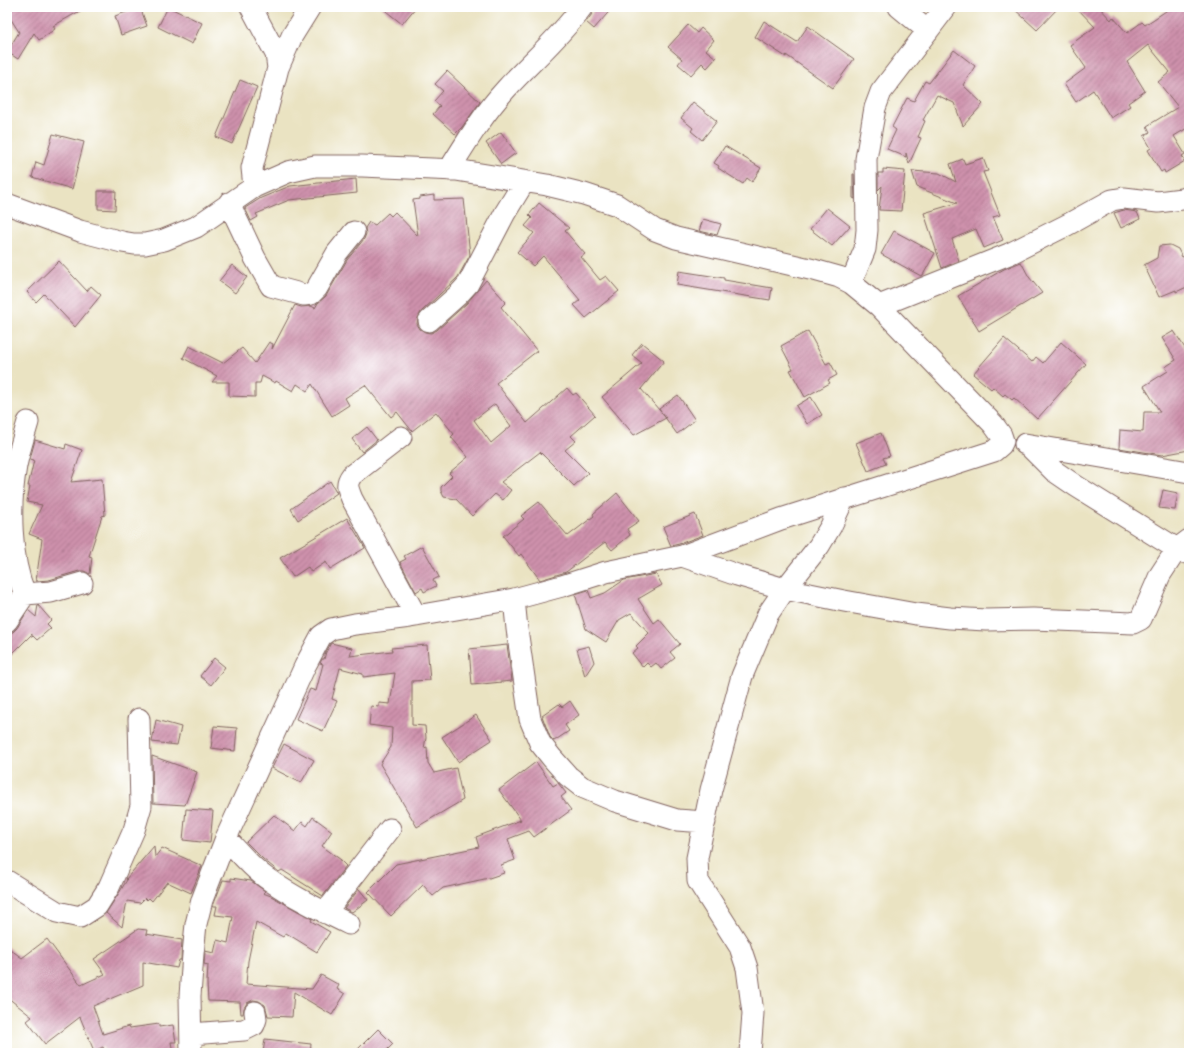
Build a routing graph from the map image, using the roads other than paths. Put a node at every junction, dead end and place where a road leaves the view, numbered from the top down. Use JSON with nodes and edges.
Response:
{"nodes":[{"id":1,"x":251,"y":7,"type":"edge"},
{"id":2,"x":310,"y":7,"type":"edge"},
{"id":3,"x":582,"y":7,"type":"edge"},
{"id":4,"x":899,"y":7,"type":"edge"},
{"id":5,"x":946,"y":7,"type":"edge"},
{"id":6,"x":928,"y":31,"type":"junction"},
{"id":7,"x":278,"y":68,"type":"junction"},
{"id":8,"x":449,"y":170,"type":"junction"},
{"id":9,"x":524,"y":182,"type":"junction"},
{"id":10,"x":254,"y":187,"type":"junction"},
{"id":11,"x":1189,"y":196,"type":"edge"},
{"id":12,"x":229,"y":203,"type":"junction"},
{"id":13,"x":7,"y":204,"type":"edge"},
{"id":14,"x":354,"y":232,"type":"dead end"},
{"id":15,"x":851,"y":283,"type":"junction"},
{"id":16,"x":879,"y":306,"type":"junction"},
{"id":17,"x":429,"y":321,"type":"dead end"},
{"id":18,"x":28,"y":422,"type":"dead end"},
{"id":19,"x":401,"y":437,"type":"dead end"},
{"id":20,"x":1003,"y":441,"type":"junction"},
{"id":21,"x":1028,"y":445,"type":"junction"},
{"id":22,"x":1189,"y":472,"type":"edge"},
{"id":23,"x":844,"y":498,"type":"junction"},
{"id":24,"x":1185,"y":548,"type":"edge"},
{"id":25,"x":682,"y":556,"type":"junction"},
{"id":26,"x":82,"y":583,"type":"dead end"},
{"id":27,"x":785,"y":589,"type":"junction"},
{"id":28,"x":25,"y":594,"type":"junction"},
{"id":29,"x":514,"y":599,"type":"junction"},
{"id":30,"x":416,"y":616,"type":"junction"},
{"id":31,"x":7,"y":621,"type":"edge"},
{"id":32,"x":139,"y":719,"type":"dead end"},
{"id":33,"x":705,"y":822,"type":"junction"},
{"id":34,"x":390,"y":829,"type":"dead end"},
{"id":35,"x":226,"y":838,"type":"junction"},
{"id":36,"x":7,"y":881,"type":"edge"},
{"id":37,"x":325,"y":913,"type":"junction"},
{"id":38,"x":349,"y":924,"type":"dead end"},
{"id":39,"x":255,"y":1012,"type":"dead end"},
{"id":40,"x":191,"y":1044,"type":"edge"},
{"id":41,"x":750,"y":1053,"type":"edge"}],
"edges":[{"from":1,"to":7,"type":"street"},
{"from":2,"to":7,"type":"street"},
{"from":3,"to":8,"type":"street"},
{"from":4,"to":6,"type":"street"},
{"from":5,"to":6,"type":"street"},
{"from":6,"to":15,"type":"street"},
{"from":7,"to":10,"type":"street"},
{"from":8,"to":9,"type":"street"},
{"from":8,"to":10,"type":"street"},
{"from":9,"to":15,"type":"street"},
{"from":9,"to":17,"type":"street"},
{"from":10,"to":12,"type":"street"},
{"from":11,"to":16,"type":"street"},
{"from":12,"to":13,"type":"street"},
{"from":12,"to":14,"type":"street"},
{"from":15,"to":16,"type":"street"},
{"from":16,"to":20,"type":"street"},
{"from":18,"to":28,"type":"street"},
{"from":19,"to":30,"type":"street"},
{"from":20,"to":21,"type":"street"},
{"from":20,"to":23,"type":"street"},
{"from":21,"to":22,"type":"street"},
{"from":21,"to":24,"type":"street"},
{"from":23,"to":25,"type":"street"},
{"from":23,"to":27,"type":"street"},
{"from":24,"to":27,"type":"street"},
{"from":25,"to":27,"type":"street"},
{"from":25,"to":29,"type":"street"},
{"from":26,"to":28,"type":"street"},
{"from":27,"to":33,"type":"street"},
{"from":28,"to":31,"type":"street"},
{"from":29,"to":30,"type":"street"},
{"from":29,"to":33,"type":"street"},
{"from":30,"to":35,"type":"street"},
{"from":32,"to":36,"type":"street"},
{"from":33,"to":41,"type":"street"},
{"from":34,"to":37,"type":"street"},
{"from":35,"to":37,"type":"street"},
{"from":35,"to":40,"type":"street"},
{"from":37,"to":38,"type":"street"},
{"from":39,"to":40,"type":"street"}]}
